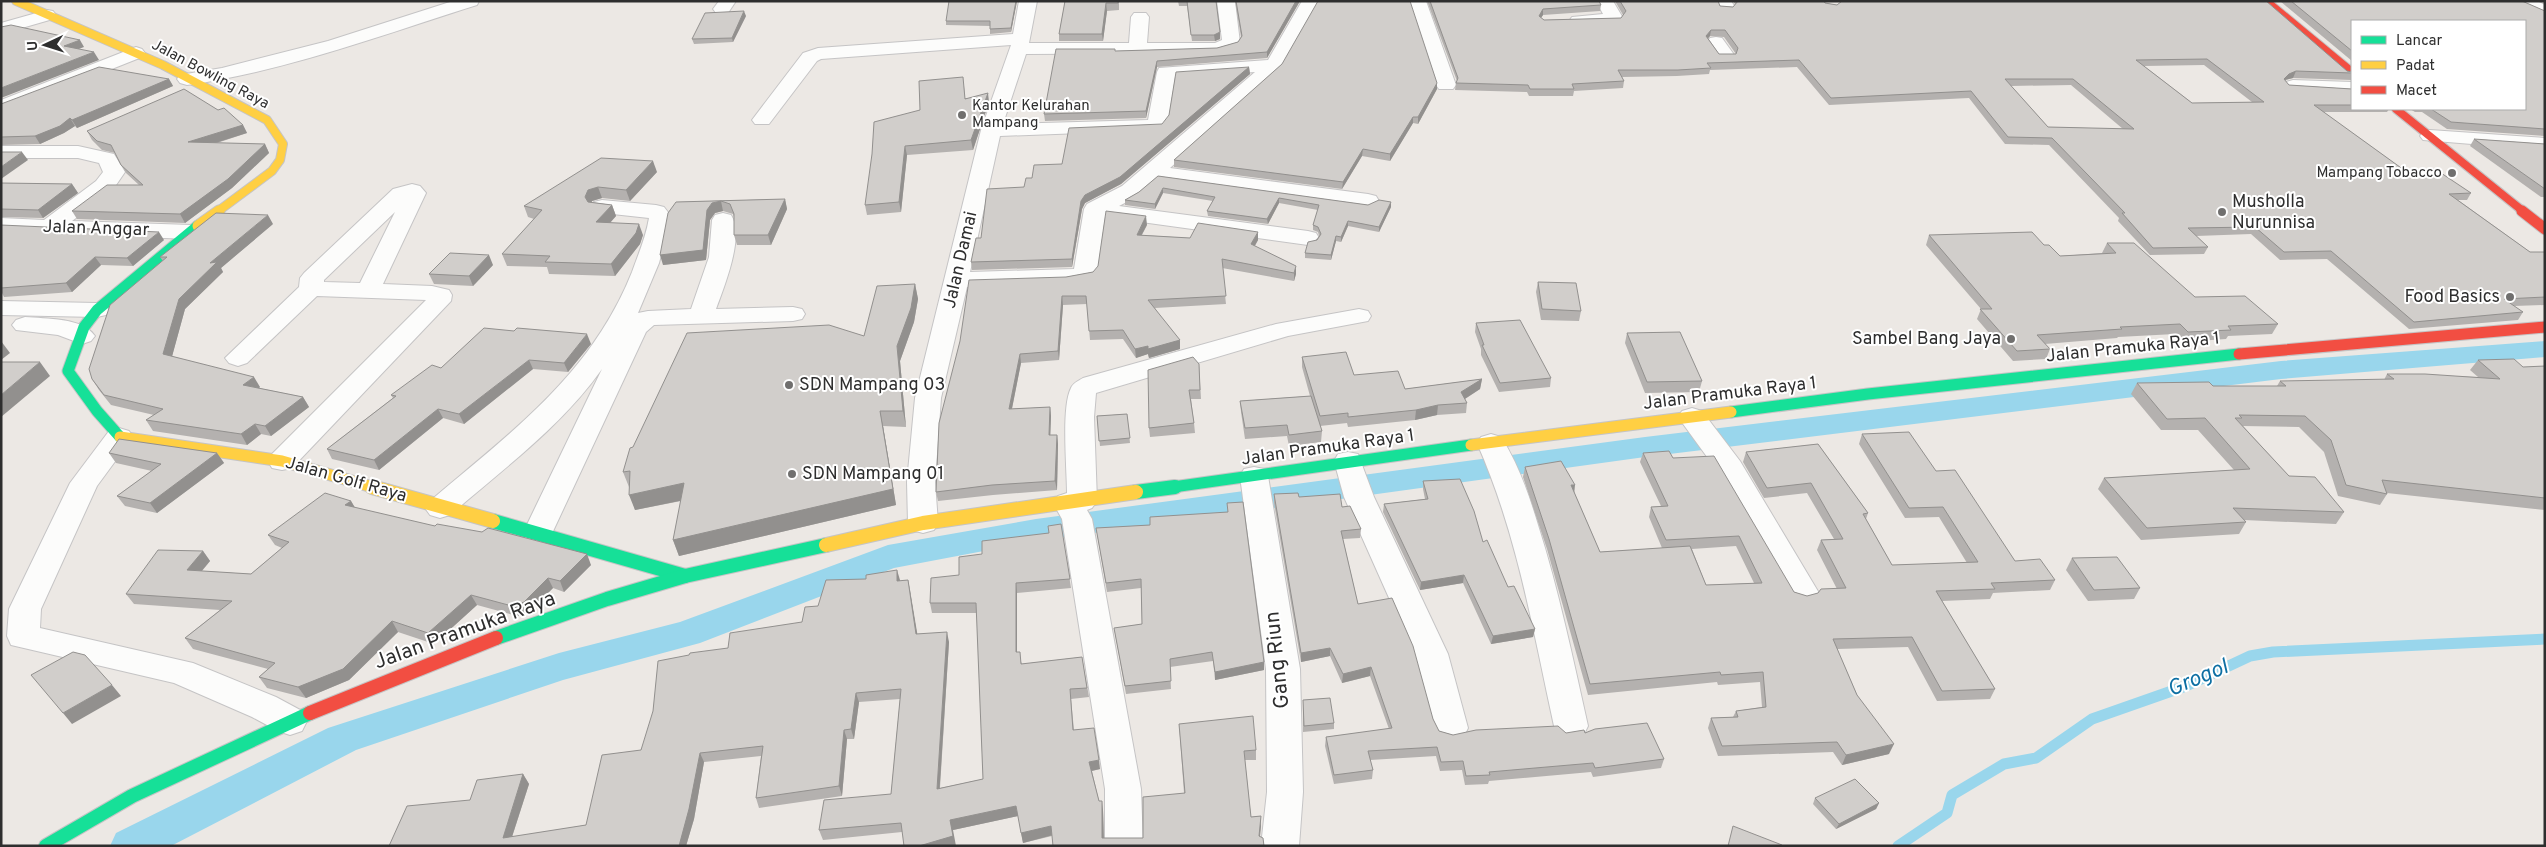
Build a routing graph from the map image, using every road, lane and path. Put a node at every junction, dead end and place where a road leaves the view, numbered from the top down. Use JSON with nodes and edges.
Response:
{"nodes":[{"id":1,"x":16,"y":1,"type":"edge"},
{"id":2,"x":471,"y":1,"type":"edge"},
{"id":3,"x":1028,"y":1,"type":"edge"},
{"id":4,"x":1226,"y":1,"type":"edge"},
{"id":5,"x":1311,"y":1,"type":"edge"},
{"id":6,"x":1417,"y":1,"type":"edge"},
{"id":7,"x":1604,"y":1,"type":"edge"},
{"id":8,"x":2266,"y":1,"type":"edge"},
{"id":9,"x":2523,"y":1,"type":"edge"},
{"id":10,"x":2545,"y":12,"type":"edge"},
{"id":11,"x":47,"y":15,"type":"junction"},
{"id":12,"x":1140,"y":17,"type":"dead end"},
{"id":13,"x":1564,"y":21,"type":"edge"},
{"id":14,"x":1,"y":29,"type":"edge"},
{"id":15,"x":1020,"y":44,"type":"junction"},
{"id":16,"x":1138,"y":48,"type":"junction"},
{"id":17,"x":136,"y":53,"type":"junction"},
{"id":18,"x":1274,"y":65,"type":"junction"},
{"id":19,"x":2351,"y":71,"type":"edge"},
{"id":20,"x":193,"y":82,"type":"junction"},
{"id":21,"x":1446,"y":85,"type":"dead end"},
{"id":22,"x":2293,"y":86,"type":"edge"},
{"id":23,"x":2351,"y":88,"type":"edge"},
{"id":24,"x":171,"y":96,"type":"edge"},
{"id":25,"x":1,"y":107,"type":"edge"},
{"id":26,"x":2397,"y":110,"type":"edge"},
{"id":27,"x":762,"y":120,"type":"dead end"},
{"id":28,"x":991,"y":130,"type":"junction"},
{"id":29,"x":82,"y":134,"type":"dead end"},
{"id":30,"x":2430,"y":136,"type":"junction"},
{"id":31,"x":2545,"y":144,"type":"edge"},
{"id":32,"x":1,"y":152,"type":"edge"},
{"id":33,"x":40,"y":152,"type":"junction"},
{"id":34,"x":1153,"y":172,"type":"junction"},
{"id":35,"x":1368,"y":200,"type":"dead end"},
{"id":36,"x":602,"y":207,"type":"edge"},
{"id":37,"x":1095,"y":209,"type":"junction"},
{"id":38,"x":723,"y":220,"type":"dead end"},
{"id":39,"x":1,"y":226,"type":"edge"},
{"id":40,"x":48,"y":227,"type":"junction"},
{"id":41,"x":2545,"y":229,"type":"edge"},
{"id":42,"x":191,"y":232,"type":"junction"},
{"id":43,"x":1308,"y":238,"type":"dead end"},
{"id":44,"x":956,"y":280,"type":"junction"},
{"id":45,"x":311,"y":289,"type":"junction"},
{"id":46,"x":368,"y":291,"type":"junction"},
{"id":47,"x":1,"y":308,"type":"edge"},
{"id":48,"x":97,"y":310,"type":"junction"},
{"id":49,"x":793,"y":314,"type":"dead end"},
{"id":50,"x":1359,"y":316,"type":"dead end"},
{"id":51,"x":701,"y":317,"type":"junction"},
{"id":52,"x":1,"y":324,"type":"edge"},
{"id":53,"x":2545,"y":327,"type":"edge"},
{"id":54,"x":82,"y":336,"type":"junction"},
{"id":55,"x":238,"y":358,"type":"dead end"},
{"id":56,"x":1704,"y":433,"type":"junction"},
{"id":57,"x":119,"y":436,"type":"junction"},
{"id":58,"x":282,"y":461,"type":"junction"},
{"id":59,"x":1499,"y":462,"type":"junction"},
{"id":60,"x":1353,"y":478,"type":"junction"},
{"id":61,"x":1255,"y":490,"type":"junction"},
{"id":62,"x":440,"y":508,"type":"junction"},
{"id":63,"x":1077,"y":513,"type":"junction"},
{"id":64,"x":923,"y":523,"type":"junction"},
{"id":65,"x":537,"y":535,"type":"junction"},
{"id":66,"x":685,"y":576,"type":"junction"},
{"id":67,"x":1802,"y":593,"type":"edge"},
{"id":68,"x":290,"y":721,"type":"junction"},
{"id":69,"x":1571,"y":726,"type":"dead end"},
{"id":70,"x":1451,"y":728,"type":"dead end"},
{"id":71,"x":46,"y":846,"type":"edge"},
{"id":72,"x":1124,"y":846,"type":"edge"},
{"id":73,"x":1280,"y":846,"type":"edge"}],
"edges":[{"from":1,"to":11,"type":"main road","name":"Jalan Bowling Raya"},
{"from":2,"to":20,"type":"street"},
{"from":3,"to":15,"type":"street","name":"Jalan Damai"},
{"from":4,"to":16,"type":"street"},
{"from":5,"to":18,"type":"street"},
{"from":6,"to":21,"type":"street"},
{"from":7,"to":13,"type":"street"},
{"from":8,"to":19,"type":"main road"},
{"from":9,"to":10,"type":"street"},
{"from":11,"to":14,"type":"street"},
{"from":11,"to":17,"type":"main road","name":"Jalan Bowling Raya"},
{"from":12,"to":16,"type":"street"},
{"from":15,"to":16,"type":"street"},
{"from":15,"to":27,"type":"street"},
{"from":15,"to":28,"type":"street","name":"Jalan Damai"},
{"from":17,"to":20,"type":"main road","name":"Jalan Bowling Raya"},
{"from":17,"to":25,"type":"street"},
{"from":18,"to":28,"type":"street"},
{"from":18,"to":34,"type":"street"},
{"from":20,"to":24,"type":"street"},
{"from":20,"to":42,"type":"main road","name":"Jalan Bowling Raya"},
{"from":22,"to":23,"type":"street"},
{"from":26,"to":30,"type":"main road"},
{"from":28,"to":44,"type":"street","name":"Jalan Damai"},
{"from":29,"to":33,"type":"street"},
{"from":30,"to":31,"type":"street"},
{"from":30,"to":41,"type":"main road"},
{"from":32,"to":33,"type":"street"},
{"from":33,"to":40,"type":"street"},
{"from":34,"to":35,"type":"street"},
{"from":34,"to":37,"type":"street"},
{"from":36,"to":62,"type":"street"},
{"from":37,"to":43,"type":"street"},
{"from":37,"to":44,"type":"street"},
{"from":38,"to":51,"type":"street"},
{"from":39,"to":40,"type":"street","name":"Jalan Anggar"},
{"from":40,"to":42,"type":"street","name":"Jalan Anggar"},
{"from":42,"to":48,"type":"main road","name":"Jalan Bowling Raya"},
{"from":44,"to":64,"type":"street","name":"Jalan Damai"},
{"from":45,"to":46,"type":"street"},
{"from":45,"to":46,"type":"street"},
{"from":45,"to":55,"type":"street"},
{"from":46,"to":58,"type":"street"},
{"from":47,"to":48,"type":"street"},
{"from":48,"to":54,"type":"main road"},
{"from":49,"to":51,"type":"street"},
{"from":50,"to":63,"type":"street"},
{"from":51,"to":65,"type":"street"},
{"from":52,"to":54,"type":"street"},
{"from":53,"to":56,"type":"main road","name":"Jalan Pramuka Raya 1"},
{"from":54,"to":57,"type":"main road"},
{"from":56,"to":59,"type":"main road","name":"Jalan Pramuka Raya 1"},
{"from":56,"to":67,"type":"street"},
{"from":57,"to":58,"type":"main road","name":"Jalan Golf Raya"},
{"from":57,"to":68,"type":"street"},
{"from":58,"to":62,"type":"main road","name":"Jalan Golf Raya"},
{"from":59,"to":60,"type":"main road","name":"Jalan Pramuka Raya 1"},
{"from":59,"to":69,"type":"street"},
{"from":60,"to":61,"type":"main road","name":"Jalan Pramuka Raya 1"},
{"from":60,"to":70,"type":"street"},
{"from":61,"to":63,"type":"main road","name":"Jalan Pramuka Raya 1"},
{"from":61,"to":73,"type":"street","name":"Gang Riun"},
{"from":62,"to":65,"type":"main road","name":"Jalan Golf Raya"},
{"from":63,"to":64,"type":"main road","name":"Jalan Pramuka Raya 1"},
{"from":63,"to":72,"type":"street"},
{"from":64,"to":66,"type":"main road","name":"Jalan Pramuka Raya"},
{"from":65,"to":66,"type":"main road","name":"Jalan Golf Raya"},
{"from":66,"to":68,"type":"main road","name":"Jalan Pramuka Raya"},
{"from":68,"to":71,"type":"main road","name":"Jalan Pramuka Raya"}]}
